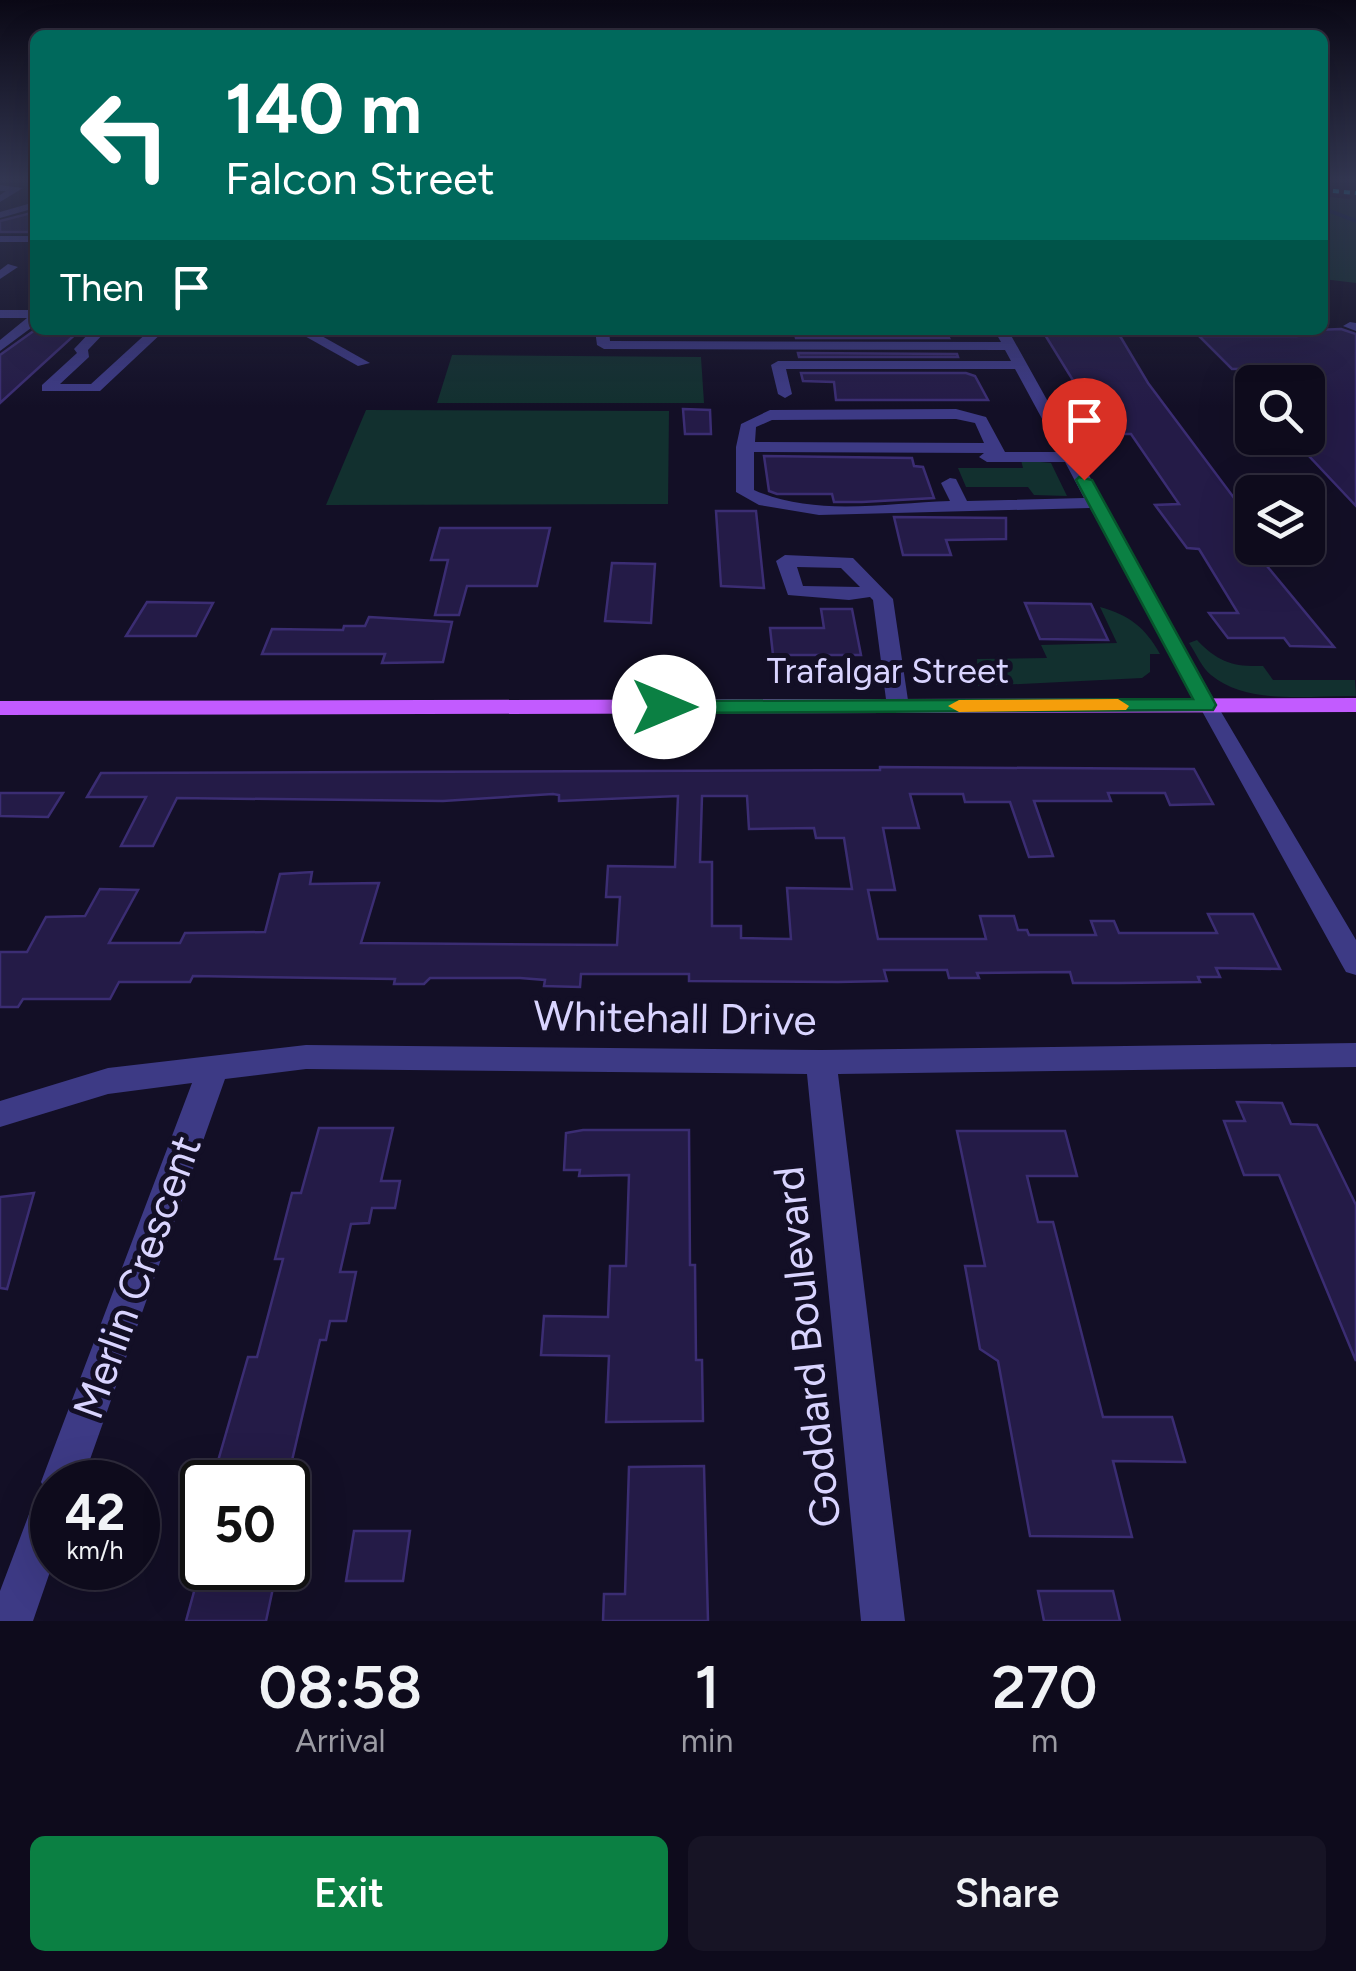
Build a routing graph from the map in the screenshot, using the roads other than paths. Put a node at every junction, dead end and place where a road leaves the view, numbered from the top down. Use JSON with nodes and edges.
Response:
{"nodes":[{"id":1,"x":12,"y":267,"type":"dead end"},
{"id":2,"x":0,"y":275,"type":"edge"},
{"id":3,"x":0,"y":314,"type":"edge"},
{"id":4,"x":30,"y":315,"type":"edge"},
{"id":5,"x":30,"y":320,"type":"edge"},
{"id":6,"x":95,"y":335,"type":"edge"},
{"id":7,"x":147,"y":335,"type":"edge"},
{"id":8,"x":310,"y":335,"type":"edge"},
{"id":9,"x":603,"y":335,"type":"edge"},
{"id":10,"x":1006,"y":338,"type":"edge"},
{"id":11,"x":0,"y":347,"type":"edge"},
{"id":12,"x":363,"y":364,"type":"dead end"},
{"id":13,"x":1022,"y":365,"type":"junction"},
{"id":14,"x":785,"y":394,"type":"dead end"},
{"id":15,"x":744,"y":447,"type":"junction"},
{"id":16,"x":997,"y":453,"type":"junction"},
{"id":17,"x":1072,"y":457,"type":"junction"},
{"id":18,"x":1096,"y":502,"type":"junction"},
{"id":19,"x":961,"y":506,"type":"junction"},
{"id":20,"x":876,"y":590,"type":"dead end"},
{"id":21,"x":1206,"y":705,"type":"junction"},
{"id":22,"x":1356,"y":705,"type":"edge"},
{"id":23,"x":898,"y":706,"type":"junction"},
{"id":24,"x":0,"y":708,"type":"edge"},
{"id":25,"x":1356,"y":965,"type":"edge"},
{"id":26,"x":1356,"y":1055,"type":"edge"},
{"id":27,"x":821,"y":1062,"type":"junction"},
{"id":28,"x":212,"y":1070,"type":"junction"},
{"id":29,"x":0,"y":1114,"type":"edge"},
{"id":30,"x":70,"y":1460,"type":"edge"},
{"id":31,"x":30,"y":1570,"type":"edge"},
{"id":32,"x":12,"y":1621,"type":"edge"},
{"id":33,"x":883,"y":1621,"type":"edge"}],
"edges":[{"from":1,"to":2,"type":"street"},
{"from":3,"to":4,"type":"street"},
{"from":5,"to":11,"type":"street"},
{"from":6,"to":7,"type":"street"},
{"from":8,"to":12,"type":"street"},
{"from":9,"to":10,"type":"street"},
{"from":10,"to":13,"type":"street"},
{"from":13,"to":14,"type":"street"},
{"from":13,"to":17,"type":"street"},
{"from":15,"to":16,"type":"street"},
{"from":15,"to":16,"type":"street"},
{"from":15,"to":19,"type":"street"},
{"from":16,"to":17,"type":"street"},
{"from":16,"to":19,"type":"street"},
{"from":17,"to":18,"type":"street"},
{"from":18,"to":19,"type":"street"},
{"from":18,"to":21,"type":"street"},
{"from":20,"to":23,"type":"street"},
{"from":21,"to":22,"type":"main road","name":"Trafalgar Street"},
{"from":21,"to":23,"type":"main road","name":"Trafalgar Street"},
{"from":21,"to":25,"type":"street"},
{"from":23,"to":24,"type":"main road","name":"Trafalgar Street"},
{"from":26,"to":27,"type":"street","name":"Whitehall Drive"},
{"from":27,"to":28,"type":"street","name":"Whitehall Drive"},
{"from":27,"to":33,"type":"street","name":"Goddard Boulevard"},
{"from":28,"to":29,"type":"street","name":"Whitehall Drive"},
{"from":28,"to":30,"type":"street","name":"Merlin Crescent"},
{"from":31,"to":32,"type":"street"}]}
